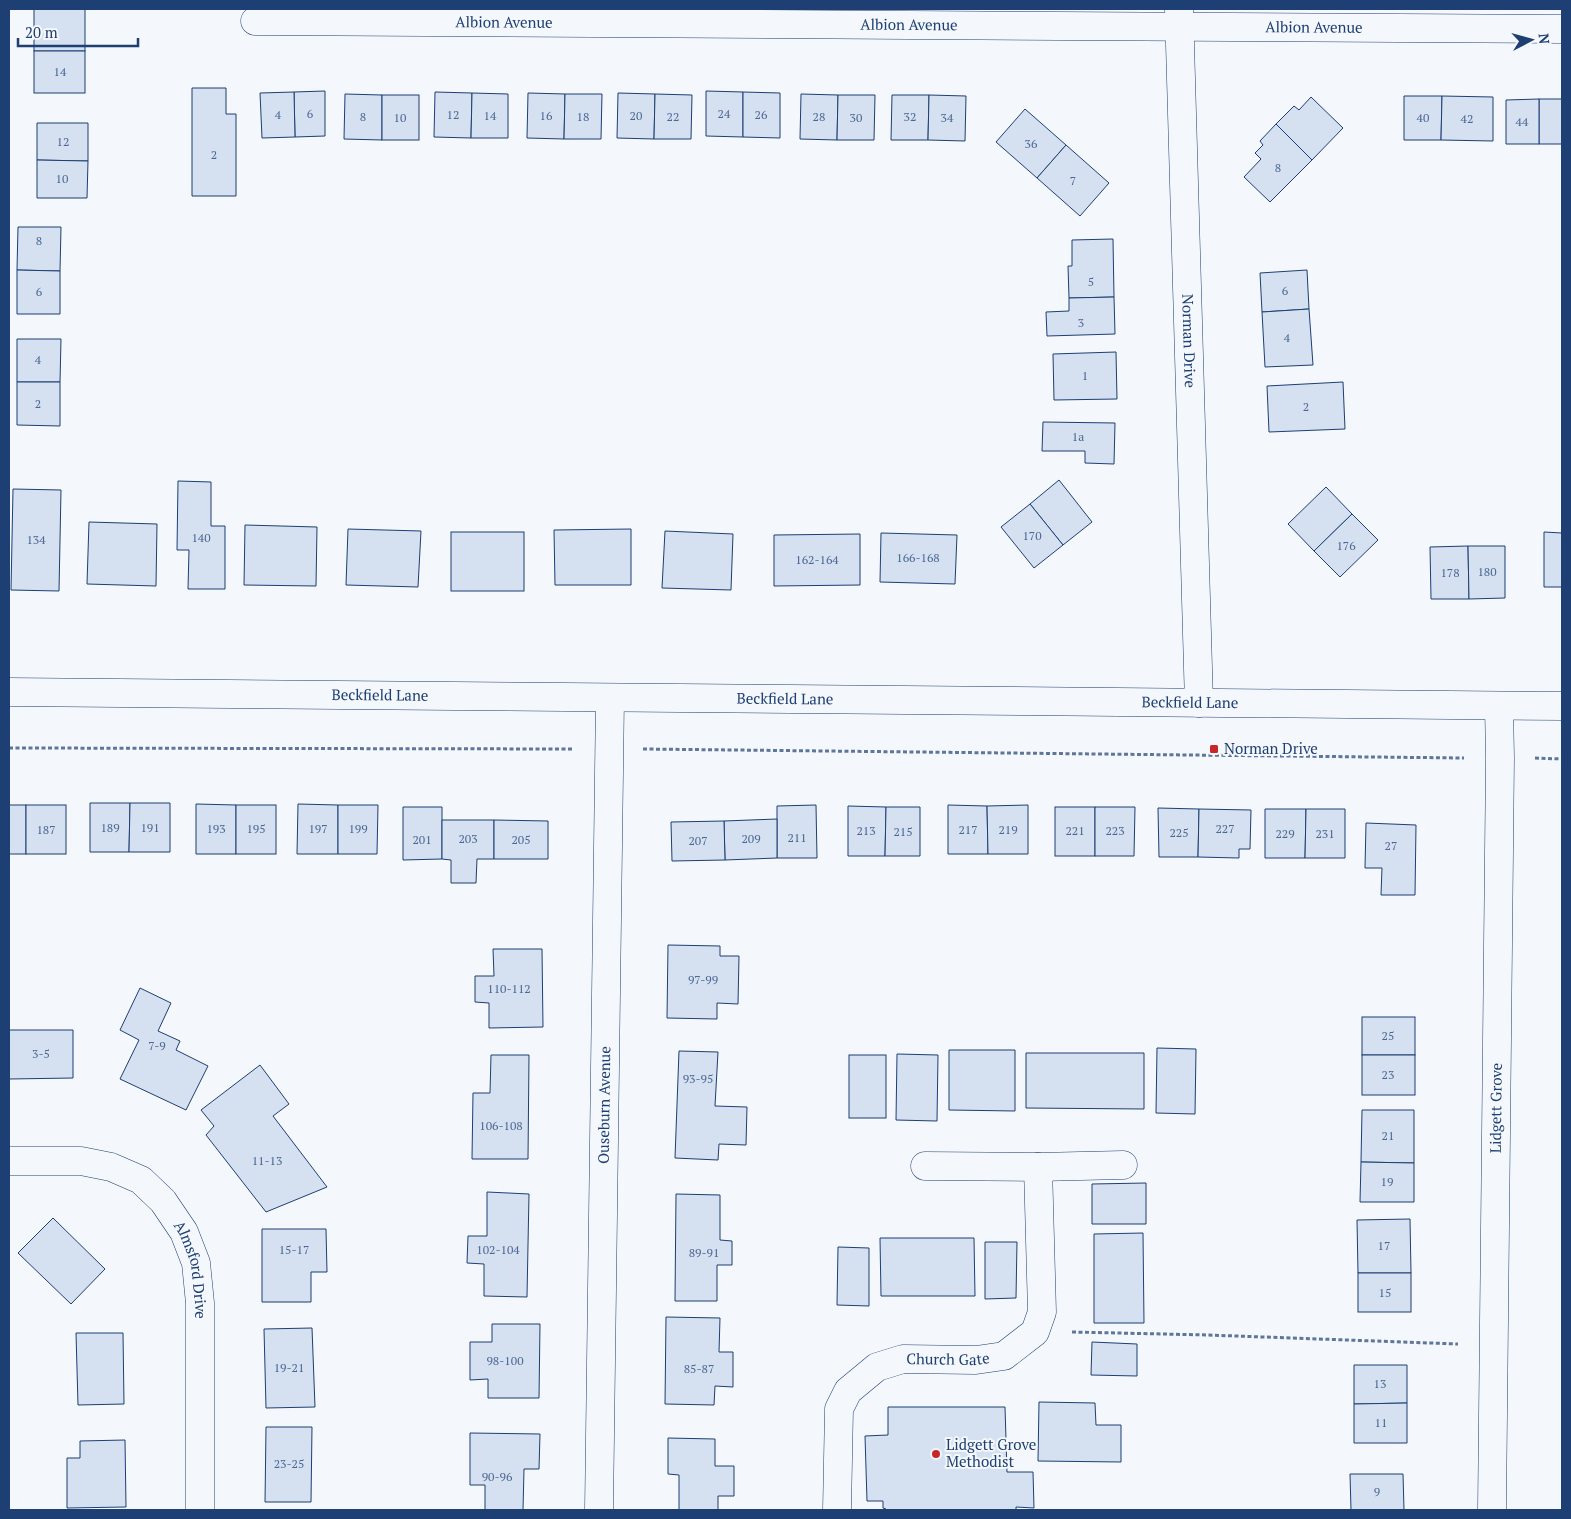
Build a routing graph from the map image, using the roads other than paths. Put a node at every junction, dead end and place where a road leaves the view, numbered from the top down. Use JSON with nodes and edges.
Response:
{"nodes":[{"id":1,"x":1179,"y":17,"type":"edge"},
{"id":2,"x":256,"y":21,"type":"dead end"},
{"id":3,"x":1562,"y":29,"type":"edge"},
{"id":4,"x":9,"y":692,"type":"edge"},
{"id":5,"x":610,"y":699,"type":"junction"},
{"id":6,"x":1199,"y":703,"type":"junction"},
{"id":7,"x":1499,"y":706,"type":"junction"},
{"id":8,"x":1562,"y":706,"type":"edge"},
{"id":9,"x":9,"y":1161,"type":"edge"},
{"id":10,"x":1123,"y":1165,"type":"dead end"},
{"id":11,"x":925,"y":1166,"type":"dead end"},
{"id":12,"x":1038,"y":1167,"type":"junction"},
{"id":13,"x":200,"y":1510,"type":"edge"},
{"id":14,"x":599,"y":1510,"type":"edge"},
{"id":15,"x":837,"y":1510,"type":"edge"},
{"id":16,"x":1492,"y":1510,"type":"edge"}],
"edges":[{"from":1,"to":2,"type":"street","name":"Albion Avenue"},
{"from":1,"to":3,"type":"street","name":"Albion Avenue"},
{"from":1,"to":6,"type":"street","name":"Norman Drive"},
{"from":4,"to":5,"type":"street","name":"Beckfield Lane"},
{"from":5,"to":6,"type":"street","name":"Beckfield Lane"},
{"from":5,"to":14,"type":"street","name":"Ouseburn Avenue"},
{"from":6,"to":7,"type":"street","name":"Beckfield Lane"},
{"from":7,"to":8,"type":"street","name":"Beckfield Lane"},
{"from":7,"to":16,"type":"street","name":"Lidgett Grove"},
{"from":9,"to":13,"type":"street","name":"Almsford Drive"},
{"from":10,"to":12,"type":"street"},
{"from":11,"to":12,"type":"street"},
{"from":12,"to":15,"type":"street","name":"Church Gate"}]}
